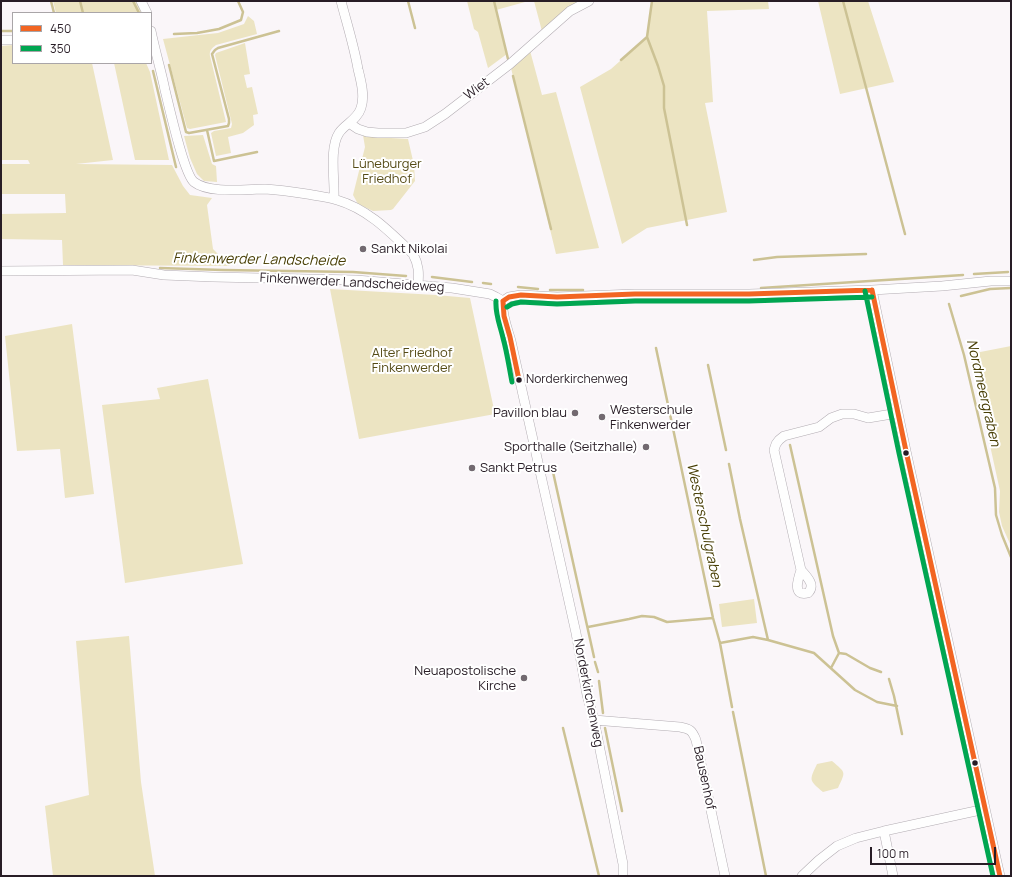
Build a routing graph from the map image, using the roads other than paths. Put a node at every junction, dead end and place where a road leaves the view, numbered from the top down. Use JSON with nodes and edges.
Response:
{"nodes":[{"id":1,"x":141,"y":1,"type":"edge"},
{"id":2,"x":341,"y":1,"type":"edge"},
{"id":3,"x":589,"y":1,"type":"edge"},
{"id":4,"x":146,"y":12,"type":"edge"},
{"id":5,"x":152,"y":39,"type":"edge"},
{"id":6,"x":1,"y":40,"type":"edge"},
{"id":7,"x":12,"y":40,"type":"edge"},
{"id":8,"x":349,"y":123,"type":"junction"},
{"id":9,"x":334,"y":199,"type":"junction"},
{"id":10,"x":1,"y":272,"type":"edge"},
{"id":11,"x":1011,"y":281,"type":"edge"},
{"id":12,"x":418,"y":285,"type":"junction"},
{"id":13,"x":872,"y":290,"type":"junction"},
{"id":14,"x":503,"y":301,"type":"junction"},
{"id":15,"x":898,"y":413,"type":"junction"},
{"id":16,"x":801,"y":570,"type":"dead end"},
{"id":17,"x":594,"y":720,"type":"junction"},
{"id":18,"x":986,"y":809,"type":"junction"},
{"id":19,"x":884,"y":831,"type":"junction"},
{"id":20,"x":622,"y":876,"type":"edge"},
{"id":21,"x":725,"y":876,"type":"edge"},
{"id":22,"x":802,"y":876,"type":"edge"},
{"id":23,"x":893,"y":876,"type":"edge"},
{"id":24,"x":1000,"y":876,"type":"edge"}],
"edges":[{"from":1,"to":4,"type":"street"},
{"from":2,"to":8,"type":"street"},
{"from":3,"to":8,"type":"street","name":"Wiet"},
{"from":5,"to":9,"type":"street"},
{"from":6,"to":7,"type":"street"},
{"from":8,"to":9,"type":"street"},
{"from":9,"to":12,"type":"street"},
{"from":10,"to":12,"type":"street","name":"Finkenwerder Landscheideweg"},
{"from":11,"to":13,"type":"street"},
{"from":12,"to":14,"type":"street","name":"Finkenwerder Landscheideweg"},
{"from":13,"to":14,"type":"street"},
{"from":13,"to":15,"type":"street"},
{"from":14,"to":17,"type":"street","name":"Norderkirchenweg"},
{"from":15,"to":16,"type":"street"},
{"from":15,"to":18,"type":"street"},
{"from":17,"to":20,"type":"street","name":"Norderkirchenweg"},
{"from":17,"to":21,"type":"street","name":"Bausenhof"},
{"from":18,"to":19,"type":"street"},
{"from":18,"to":24,"type":"street"},
{"from":19,"to":22,"type":"street"},
{"from":19,"to":23,"type":"street"}]}
